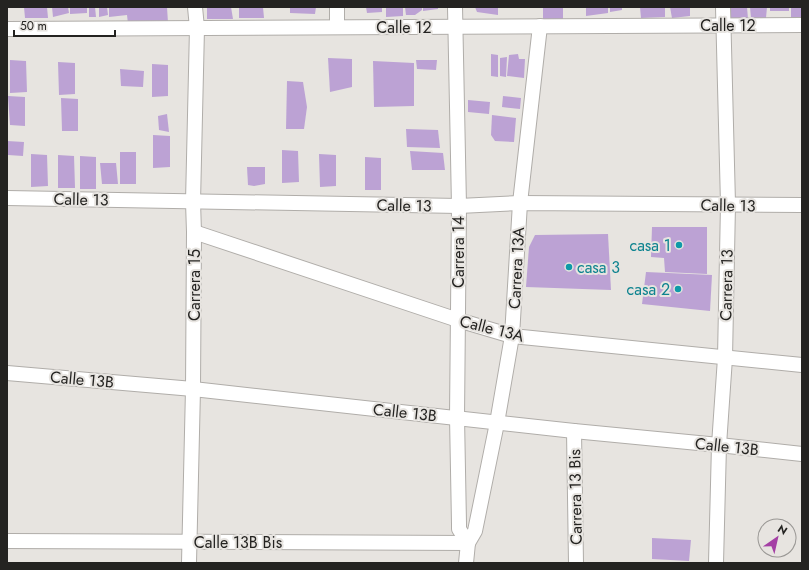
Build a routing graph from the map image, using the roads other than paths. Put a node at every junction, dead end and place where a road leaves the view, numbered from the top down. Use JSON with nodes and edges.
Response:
{"nodes":[{"id":1,"x":196,"y":7,"type":"edge"},
{"id":2,"x":337,"y":7,"type":"edge"},
{"id":3,"x":455,"y":7,"type":"edge"},
{"id":4,"x":723,"y":7,"type":"edge"},
{"id":5,"x":802,"y":24,"type":"edge"},
{"id":6,"x":724,"y":25,"type":"junction"},
{"id":7,"x":455,"y":26,"type":"junction"},
{"id":8,"x":540,"y":26,"type":"junction"},
{"id":9,"x":337,"y":27,"type":"junction"},
{"id":10,"x":197,"y":28,"type":"junction"},
{"id":11,"x":7,"y":29,"type":"edge"},
{"id":12,"x":7,"y":198,"type":"edge"},
{"id":13,"x":193,"y":202,"type":"junction"},
{"id":14,"x":520,"y":203,"type":"junction"},
{"id":15,"x":728,"y":204,"type":"junction"},
{"id":16,"x":802,"y":205,"type":"edge"},
{"id":17,"x":459,"y":206,"type":"junction"},
{"id":18,"x":194,"y":232,"type":"junction"},
{"id":19,"x":458,"y":320,"type":"junction"},
{"id":20,"x":512,"y":336,"type":"junction"},
{"id":21,"x":725,"y":358,"type":"junction"},
{"id":22,"x":802,"y":365,"type":"edge"},
{"id":23,"x":7,"y":373,"type":"edge"},
{"id":24,"x":193,"y":389,"type":"junction"},
{"id":25,"x":457,"y":418,"type":"junction"},
{"id":26,"x":497,"y":423,"type":"junction"},
{"id":27,"x":574,"y":431,"type":"junction"},
{"id":28,"x":719,"y":445,"type":"junction"},
{"id":29,"x":802,"y":454,"type":"edge"},
{"id":30,"x":472,"y":537,"type":"junction"},
{"id":31,"x":7,"y":541,"type":"edge"},
{"id":32,"x":189,"y":542,"type":"junction"},
{"id":33,"x":189,"y":563,"type":"edge"},
{"id":34,"x":466,"y":563,"type":"edge"},
{"id":35,"x":576,"y":563,"type":"edge"},
{"id":36,"x":716,"y":563,"type":"edge"}],
"edges":[{"from":1,"to":10,"type":"street","name":"Carrera 15"},
{"from":2,"to":9,"type":"street"},
{"from":3,"to":7,"type":"street","name":"Carrera 14"},
{"from":4,"to":6,"type":"street","name":"Carrera 13"},
{"from":5,"to":6,"type":"street","name":"Calle 12"},
{"from":6,"to":8,"type":"street","name":"Calle 12"},
{"from":6,"to":15,"type":"street","name":"Carrera 13"},
{"from":7,"to":8,"type":"street","name":"Calle 12"},
{"from":7,"to":9,"type":"street","name":"Calle 12"},
{"from":7,"to":17,"type":"street","name":"Carrera 14"},
{"from":8,"to":14,"type":"street","name":"Carrera 13A"},
{"from":9,"to":10,"type":"street","name":"Calle 12"},
{"from":10,"to":11,"type":"street","name":"Calle 12"},
{"from":10,"to":13,"type":"street","name":"Carrera 15"},
{"from":12,"to":13,"type":"street","name":"Calle 13"},
{"from":13,"to":17,"type":"street","name":"Calle 13"},
{"from":13,"to":18,"type":"street","name":"Carrera 15"},
{"from":14,"to":15,"type":"street","name":"Calle 13"},
{"from":14,"to":17,"type":"street","name":"Calle 13"},
{"from":14,"to":20,"type":"street","name":"Carrera 13A"},
{"from":15,"to":16,"type":"street","name":"Calle 13"},
{"from":15,"to":21,"type":"street","name":"Carrera 13"},
{"from":17,"to":19,"type":"street","name":"Carrera 14"},
{"from":18,"to":19,"type":"street","name":"Calle 13A"},
{"from":18,"to":24,"type":"street","name":"Carrera 15"},
{"from":19,"to":20,"type":"street","name":"Calle 13A"},
{"from":19,"to":25,"type":"street","name":"Carrera 14"},
{"from":20,"to":21,"type":"street","name":"Calle 13A"},
{"from":20,"to":26,"type":"street","name":"Carrera 13A"},
{"from":21,"to":22,"type":"street","name":"Calle 13A"},
{"from":21,"to":28,"type":"street","name":"Carrera 13"},
{"from":23,"to":24,"type":"street","name":"Calle 13B"},
{"from":24,"to":25,"type":"street","name":"Calle 13B"},
{"from":24,"to":32,"type":"street","name":"Carrera 15"},
{"from":25,"to":26,"type":"street","name":"Calle 13B"},
{"from":25,"to":30,"type":"street","name":"Carrera 14"},
{"from":26,"to":27,"type":"street","name":"Calle 13B"},
{"from":26,"to":30,"type":"street","name":"Carrera 13A"},
{"from":27,"to":28,"type":"street","name":"Calle 13B"},
{"from":27,"to":35,"type":"street","name":"Carrera 13 Bis"},
{"from":28,"to":29,"type":"street","name":"Calle 13B"},
{"from":28,"to":36,"type":"street","name":"Carrera 13"},
{"from":30,"to":32,"type":"street","name":"Calle 13B Bis"},
{"from":30,"to":34,"type":"street","name":"Carrera 14"},
{"from":31,"to":32,"type":"street","name":"Calle 13B Bis"},
{"from":32,"to":33,"type":"street","name":"Carrera 15"}]}
